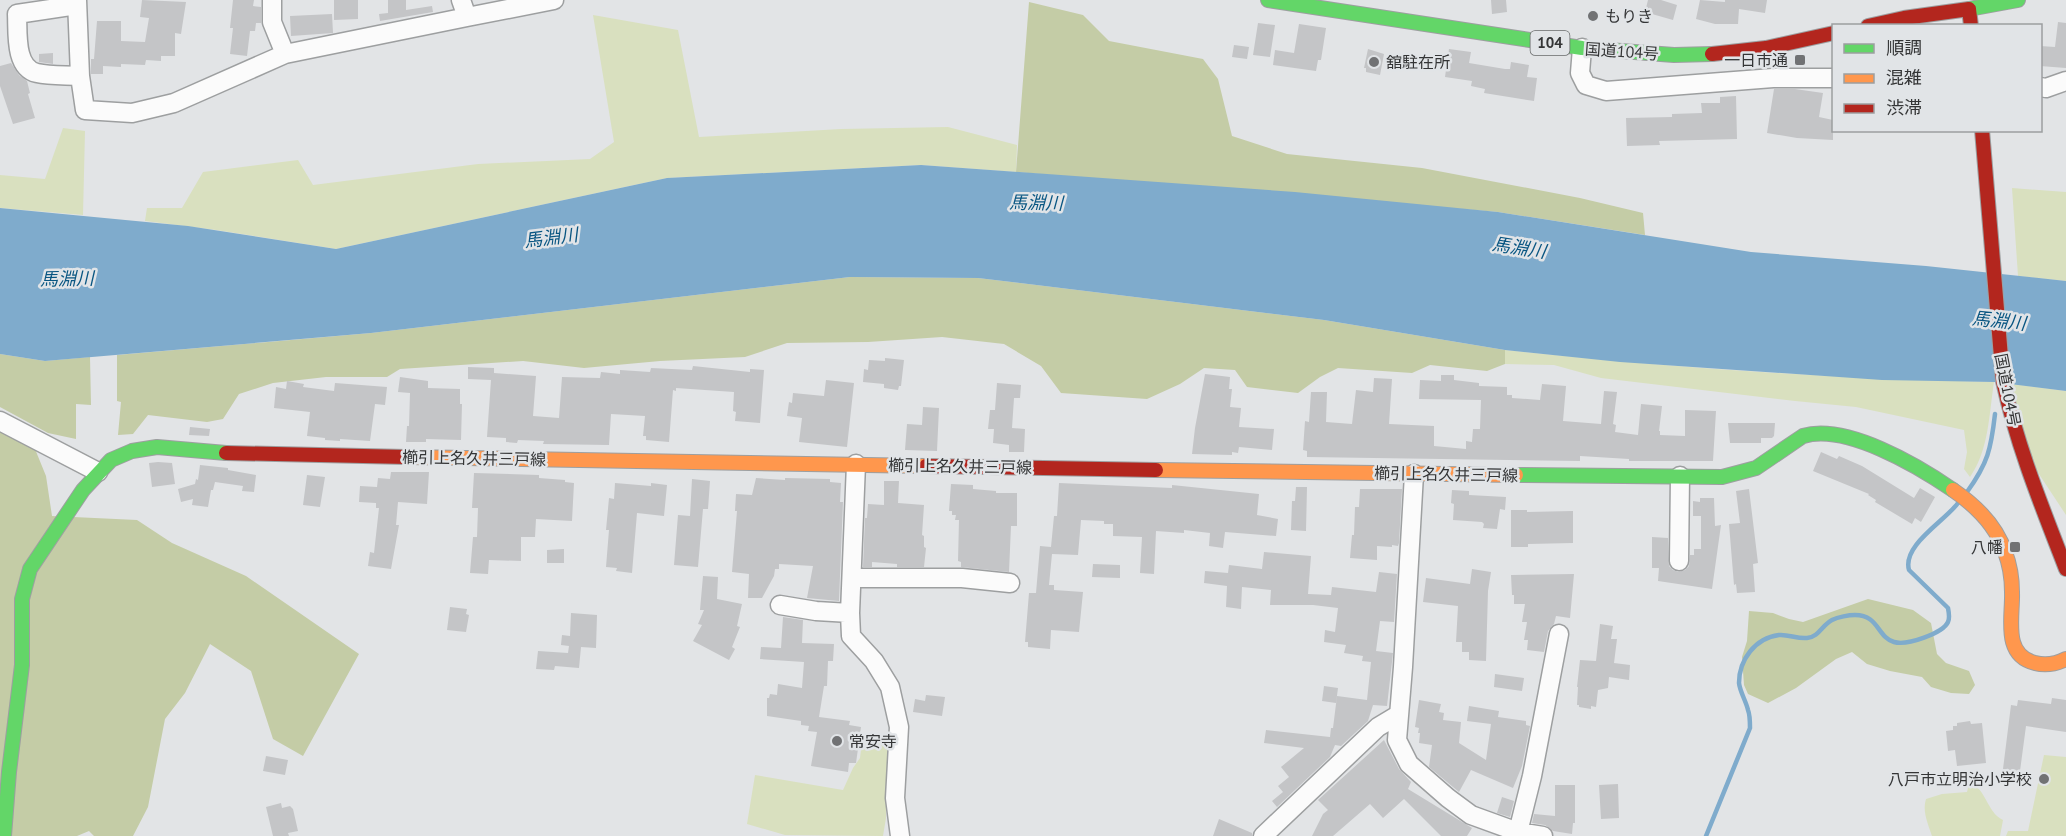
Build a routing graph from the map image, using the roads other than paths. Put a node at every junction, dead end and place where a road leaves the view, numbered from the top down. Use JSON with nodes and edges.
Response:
{"nodes":[{"id":1,"x":272,"y":0,"type":"edge"},
{"id":2,"x":554,"y":0,"type":"edge"},
{"id":3,"x":1268,"y":0,"type":"edge"},
{"id":4,"x":2018,"y":0,"type":"edge"},
{"id":5,"x":77,"y":2,"type":"edge"},
{"id":6,"x":464,"y":8,"type":"edge"},
{"id":7,"x":1969,"y":9,"type":"junction"},
{"id":8,"x":1877,"y":24,"type":"edge"},
{"id":9,"x":1971,"y":24,"type":"edge"},
{"id":10,"x":1832,"y":33,"type":"edge"},
{"id":11,"x":1582,"y":48,"type":"junction"},
{"id":12,"x":285,"y":54,"type":"junction"},
{"id":13,"x":80,"y":76,"type":"junction"},
{"id":14,"x":1832,"y":78,"type":"edge"},
{"id":15,"x":2066,"y":81,"type":"edge"},
{"id":16,"x":2042,"y":87,"type":"edge"},
{"id":17,"x":1982,"y":132,"type":"edge"},
{"id":18,"x":0,"y":422,"type":"edge"},
{"id":19,"x":856,"y":464,"type":"junction"},
{"id":20,"x":98,"y":472,"type":"junction"},
{"id":21,"x":1414,"y":474,"type":"junction"},
{"id":22,"x":1680,"y":476,"type":"junction"},
{"id":23,"x":1679,"y":561,"type":"dead end"},
{"id":24,"x":2066,"y":569,"type":"edge"},
{"id":25,"x":852,"y":578,"type":"junction"},
{"id":26,"x":1010,"y":583,"type":"dead end"},
{"id":27,"x":780,"y":605,"type":"dead end"},
{"id":28,"x":850,"y":612,"type":"junction"},
{"id":29,"x":1559,"y":634,"type":"dead end"},
{"id":30,"x":2066,"y":659,"type":"edge"},
{"id":31,"x":1398,"y":715,"type":"junction"},
{"id":32,"x":1518,"y":832,"type":"junction"},
{"id":33,"x":4,"y":836,"type":"edge"},
{"id":34,"x":900,"y":836,"type":"edge"},
{"id":35,"x":1263,"y":836,"type":"edge"},
{"id":36,"x":1543,"y":836,"type":"edge"}],
"edges":[{"from":1,"to":12,"type":"street"},
{"from":2,"to":6,"type":"street"},
{"from":3,"to":11,"type":"main road","name":"国道104号","number":"104"},
{"from":4,"to":7,"type":"main road"},
{"from":5,"to":13,"type":"street"},
{"from":5,"to":13,"type":"street"},
{"from":6,"to":12,"type":"street"},
{"from":7,"to":8,"type":"main road"},
{"from":7,"to":9,"type":"main road"},
{"from":10,"to":11,"type":"main road","name":"国道104号","number":"104"},
{"from":11,"to":14,"type":"street"},
{"from":12,"to":13,"type":"street"},
{"from":15,"to":16,"type":"street"},
{"from":17,"to":24,"type":"main road","name":"国道104号"},
{"from":18,"to":20,"type":"street"},
{"from":19,"to":20,"type":"main road","name":"櫛引上名久井三戸線"},
{"from":19,"to":21,"type":"main road","name":"櫛引上名久井三戸線"},
{"from":19,"to":25,"type":"street"},
{"from":20,"to":33,"type":"main road","name":"櫛引上名久井三戸線"},
{"from":21,"to":22,"type":"main road","name":"櫛引上名久井三戸線"},
{"from":21,"to":31,"type":"street"},
{"from":22,"to":23,"type":"street"},
{"from":22,"to":30,"type":"main road","name":"櫛引上名久井三戸線"},
{"from":25,"to":26,"type":"street"},
{"from":25,"to":28,"type":"street"},
{"from":27,"to":28,"type":"street"},
{"from":28,"to":34,"type":"street"},
{"from":29,"to":32,"type":"street"},
{"from":31,"to":32,"type":"street"},
{"from":31,"to":35,"type":"street"},
{"from":32,"to":36,"type":"street"}]}
